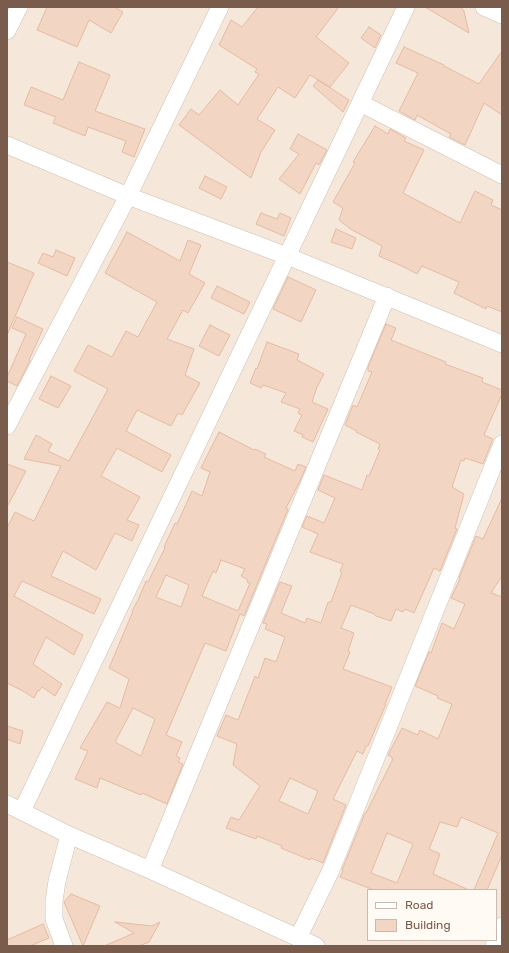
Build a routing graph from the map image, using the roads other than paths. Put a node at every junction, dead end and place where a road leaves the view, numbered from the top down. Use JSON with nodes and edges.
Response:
{"nodes":[{"id":1,"x":19,"y":7,"type":"edge"},
{"id":2,"x":220,"y":7,"type":"edge"},
{"id":3,"x":406,"y":7,"type":"edge"},
{"id":4,"x":484,"y":7,"type":"edge"},
{"id":5,"x":502,"y":15,"type":"edge"},
{"id":6,"x":7,"y":31,"type":"edge"},
{"id":7,"x":360,"y":103,"type":"junction"},
{"id":8,"x":7,"y":145,"type":"edge"},
{"id":9,"x":502,"y":175,"type":"edge"},
{"id":10,"x":128,"y":196,"type":"junction"},
{"id":11,"x":286,"y":256,"type":"junction"},
{"id":12,"x":386,"y":296,"type":"junction"},
{"id":13,"x":502,"y":344,"type":"edge"},
{"id":14,"x":7,"y":426,"type":"edge"},
{"id":15,"x":502,"y":444,"type":"edge"},
{"id":16,"x":14,"y":808,"type":"edge"},
{"id":17,"x":69,"y":835,"type":"junction"},
{"id":18,"x":150,"y":870,"type":"junction"},
{"id":19,"x":502,"y":926,"type":"edge"},
{"id":20,"x":298,"y":938,"type":"junction"},
{"id":21,"x":497,"y":938,"type":"edge"},
{"id":22,"x":64,"y":946,"type":"edge"},
{"id":23,"x":316,"y":946,"type":"edge"}],
"edges":[{"from":1,"to":6,"type":"street"},
{"from":2,"to":10,"type":"street"},
{"from":3,"to":7,"type":"street"},
{"from":4,"to":5,"type":"street"},
{"from":7,"to":9,"type":"street"},
{"from":7,"to":11,"type":"street"},
{"from":8,"to":10,"type":"street"},
{"from":10,"to":11,"type":"street"},
{"from":10,"to":14,"type":"street"},
{"from":11,"to":12,"type":"street"},
{"from":11,"to":16,"type":"street"},
{"from":12,"to":13,"type":"street"},
{"from":12,"to":18,"type":"street"},
{"from":15,"to":20,"type":"street"},
{"from":16,"to":17,"type":"street"},
{"from":17,"to":18,"type":"street"},
{"from":17,"to":22,"type":"street"},
{"from":18,"to":20,"type":"street"},
{"from":19,"to":21,"type":"street"},
{"from":20,"to":23,"type":"street"}]}
